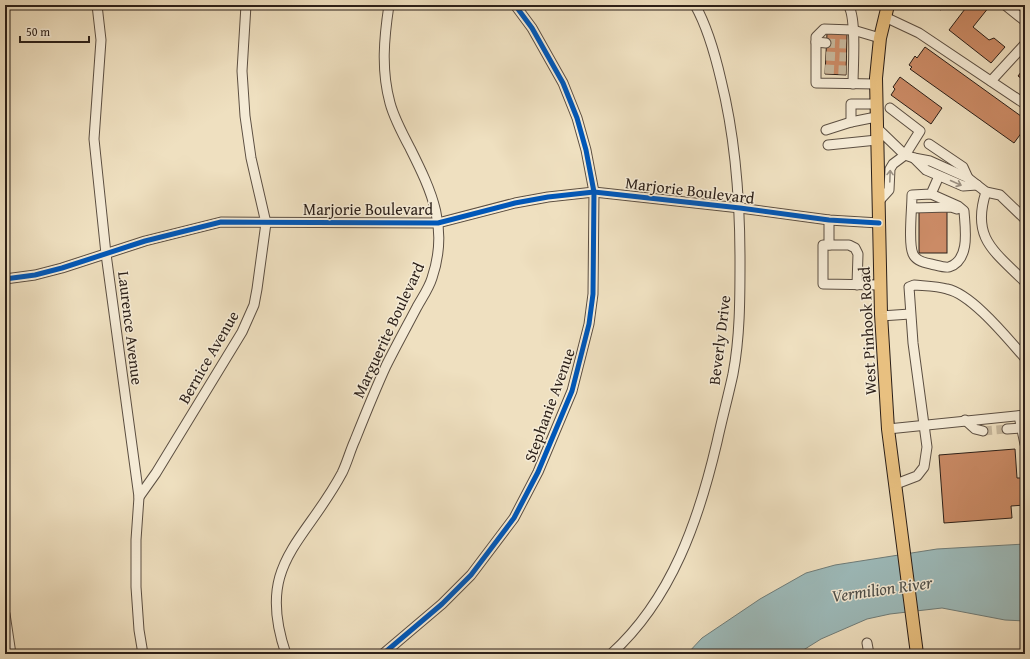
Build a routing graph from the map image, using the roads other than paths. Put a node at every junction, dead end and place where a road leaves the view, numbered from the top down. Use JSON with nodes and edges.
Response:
{"nodes":[{"id":1,"x":97,"y":5,"type":"edge"},
{"id":2,"x":246,"y":5,"type":"edge"},
{"id":3,"x":389,"y":5,"type":"edge"},
{"id":4,"x":515,"y":5,"type":"edge"},
{"id":5,"x":695,"y":5,"type":"edge"},
{"id":6,"x":848,"y":5,"type":"edge"},
{"id":7,"x":1005,"y":5,"type":"edge"},
{"id":8,"x":886,"y":9,"type":"edge"},
{"id":9,"x":1025,"y":21,"type":"edge"},
{"id":10,"x":853,"y":30,"type":"junction"},
{"id":11,"x":880,"y":38,"type":"junction"},
{"id":12,"x":816,"y":42,"type":"junction"},
{"id":13,"x":826,"y":43,"type":"tunnel mouth"},
{"id":14,"x":1025,"y":44,"type":"edge"},
{"id":15,"x":991,"y":81,"type":"junction"},
{"id":16,"x":852,"y":84,"type":"junction"},
{"id":17,"x":876,"y":84,"type":"junction"},
{"id":18,"x":876,"y":104,"type":"junction"},
{"id":19,"x":1025,"y":104,"type":"edge"},
{"id":20,"x":890,"y":108,"type":"dead end"},
{"id":21,"x":851,"y":122,"type":"junction"},
{"id":22,"x":876,"y":128,"type":"junction"},
{"id":23,"x":826,"y":130,"type":"dead end"},
{"id":24,"x":929,"y":144,"type":"dead end"},
{"id":25,"x":828,"y":145,"type":"dead end"},
{"id":26,"x":910,"y":156,"type":"junction"},
{"id":27,"x":939,"y":176,"type":"junction"},
{"id":28,"x":968,"y":178,"type":"junction"},
{"id":29,"x":977,"y":185,"type":"junction"},
{"id":30,"x":594,"y":192,"type":"junction"},
{"id":31,"x":986,"y":192,"type":"junction"},
{"id":32,"x":931,"y":194,"type":"junction"},
{"id":33,"x":879,"y":201,"type":"junction"},
{"id":34,"x":740,"y":208,"type":"junction"},
{"id":35,"x":912,"y":208,"type":"junction"},
{"id":36,"x":964,"y":211,"type":"junction"},
{"id":37,"x":1025,"y":218,"type":"edge"},
{"id":38,"x":829,"y":220,"type":"junction"},
{"id":39,"x":266,"y":223,"type":"junction"},
{"id":40,"x":438,"y":223,"type":"junction"},
{"id":41,"x":879,"y":223,"type":"junction"},
{"id":42,"x":829,"y":245,"type":"junction"},
{"id":43,"x":106,"y":254,"type":"junction"},
{"id":44,"x":5,"y":279,"type":"edge"},
{"id":45,"x":1025,"y":282,"type":"edge"},
{"id":46,"x":857,"y":285,"type":"junction"},
{"id":47,"x":880,"y":285,"type":"junction"},
{"id":48,"x":910,"y":314,"type":"junction"},
{"id":49,"x":882,"y":316,"type":"junction"},
{"id":50,"x":1025,"y":358,"type":"edge"},
{"id":51,"x":1022,"y":415,"type":"edge"},
{"id":52,"x":965,"y":420,"type":"junction"},
{"id":53,"x":925,"y":425,"type":"junction"},
{"id":54,"x":888,"y":428,"type":"junction"},
{"id":55,"x":1021,"y":428,"type":"junction"},
{"id":56,"x":1007,"y":429,"type":"tunnel mouth"},
{"id":57,"x":983,"y":430,"type":"tunnel mouth"},
{"id":58,"x":1025,"y":444,"type":"edge"},
{"id":59,"x":896,"y":484,"type":"junction"},
{"id":60,"x":139,"y":497,"type":"junction"},
{"id":61,"x":5,"y":614,"type":"edge"},
{"id":62,"x":868,"y":643,"type":"dead end"},
{"id":63,"x":917,"y":652,"type":"edge"},
{"id":64,"x":11,"y":654,"type":"edge"},
{"id":65,"x":143,"y":654,"type":"edge"},
{"id":66,"x":286,"y":654,"type":"edge"},
{"id":67,"x":383,"y":654,"type":"edge"},
{"id":68,"x":611,"y":654,"type":"edge"},
{"id":69,"x":869,"y":654,"type":"edge"}],
"edges":[{"from":1,"to":43,"type":"street","name":"Laurence Avenue"},
{"from":2,"to":39,"type":"street","name":"Bernice Avenue"},
{"from":3,"to":40,"type":"street","name":"Marguerite Boulevard"},
{"from":4,"to":30,"type":"street","name":"Stephanie Avenue"},
{"from":5,"to":34,"type":"street","name":"Beverly Drive"},
{"from":6,"to":10,"type":"street"},
{"from":7,"to":9,"type":"street"},
{"from":8,"to":11,"type":"main road","name":"West Pinhook Road"},
{"from":8,"to":15,"type":"street"},
{"from":10,"to":11,"type":"street"},
{"from":10,"to":12,"type":"street"},
{"from":10,"to":16,"type":"street"},
{"from":11,"to":17,"type":"main road","name":"West Pinhook Road"},
{"from":12,"to":13,"type":"street"},
{"from":12,"to":16,"type":"street"},
{"from":14,"to":15,"type":"street"},
{"from":15,"to":19,"type":"street"},
{"from":16,"to":17,"type":"street"},
{"from":17,"to":18,"type":"main road","name":"West Pinhook Road"},
{"from":18,"to":21,"type":"street"},
{"from":18,"to":22,"type":"main road","name":"West Pinhook Road"},
{"from":20,"to":26,"type":"street"},
{"from":21,"to":22,"type":"street"},
{"from":21,"to":23,"type":"street"},
{"from":22,"to":25,"type":"street"},
{"from":22,"to":26,"type":"street"},
{"from":22,"to":33,"type":"main road","name":"West Pinhook Road"},
{"from":24,"to":28,"type":"street"},
{"from":26,"to":27,"type":"street"},
{"from":26,"to":28,"type":"street"},
{"from":33,"to":26,"type":"street","one_way":true},
{"from":27,"to":29,"type":"street","one_way":true},
{"from":27,"to":32,"type":"street"},
{"from":28,"to":29,"type":"street"},
{"from":29,"to":31,"type":"street"},
{"from":30,"to":34,"type":"street","name":"Marjorie Boulevard"},
{"from":30,"to":40,"type":"street","name":"Marjorie Boulevard"},
{"from":30,"to":67,"type":"street","name":"Stephanie Avenue"},
{"from":31,"to":37,"type":"street"},
{"from":31,"to":45,"type":"street"},
{"from":32,"to":35,"type":"street"},
{"from":32,"to":36,"type":"street"},
{"from":33,"to":41,"type":"main road","name":"West Pinhook Road"},
{"from":34,"to":38,"type":"street","name":"Marjorie Boulevard"},
{"from":34,"to":68,"type":"street","name":"Beverly Drive"},
{"from":35,"to":36,"type":"street"},
{"from":35,"to":36,"type":"street"},
{"from":38,"to":41,"type":"street","name":"Marjorie Boulevard"},
{"from":38,"to":42,"type":"street"},
{"from":39,"to":40,"type":"street","name":"Marjorie Boulevard"},
{"from":39,"to":43,"type":"street","name":"Marjorie Boulevard"},
{"from":39,"to":60,"type":"street","name":"Bernice Avenue"},
{"from":40,"to":66,"type":"street","name":"Marguerite Boulevard"},
{"from":41,"to":47,"type":"main road","name":"West Pinhook Road"},
{"from":42,"to":46,"type":"street"},
{"from":42,"to":46,"type":"street"},
{"from":43,"to":44,"type":"street","name":"Marjorie Boulevard"},
{"from":43,"to":60,"type":"street","name":"Laurence Avenue"},
{"from":46,"to":47,"type":"street"},
{"from":47,"to":49,"type":"main road","name":"West Pinhook Road"},
{"from":48,"to":49,"type":"street"},
{"from":48,"to":50,"type":"street"},
{"from":48,"to":53,"type":"street"},
{"from":49,"to":54,"type":"main road","name":"West Pinhook Road"},
{"from":51,"to":52,"type":"street"},
{"from":51,"to":55,"type":"street"},
{"from":52,"to":53,"type":"street"},
{"from":52,"to":57,"type":"street"},
{"from":53,"to":54,"type":"street"},
{"from":53,"to":59,"type":"street"},
{"from":54,"to":59,"type":"main road","name":"West Pinhook Road"},
{"from":55,"to":56,"type":"street"},
{"from":55,"to":58,"type":"street"},
{"from":59,"to":63,"type":"main road","name":"West Pinhook Road"},
{"from":60,"to":65,"type":"street","name":"Laurence Avenue"},
{"from":61,"to":64,"type":"street"},
{"from":62,"to":69,"type":"street"}]}
